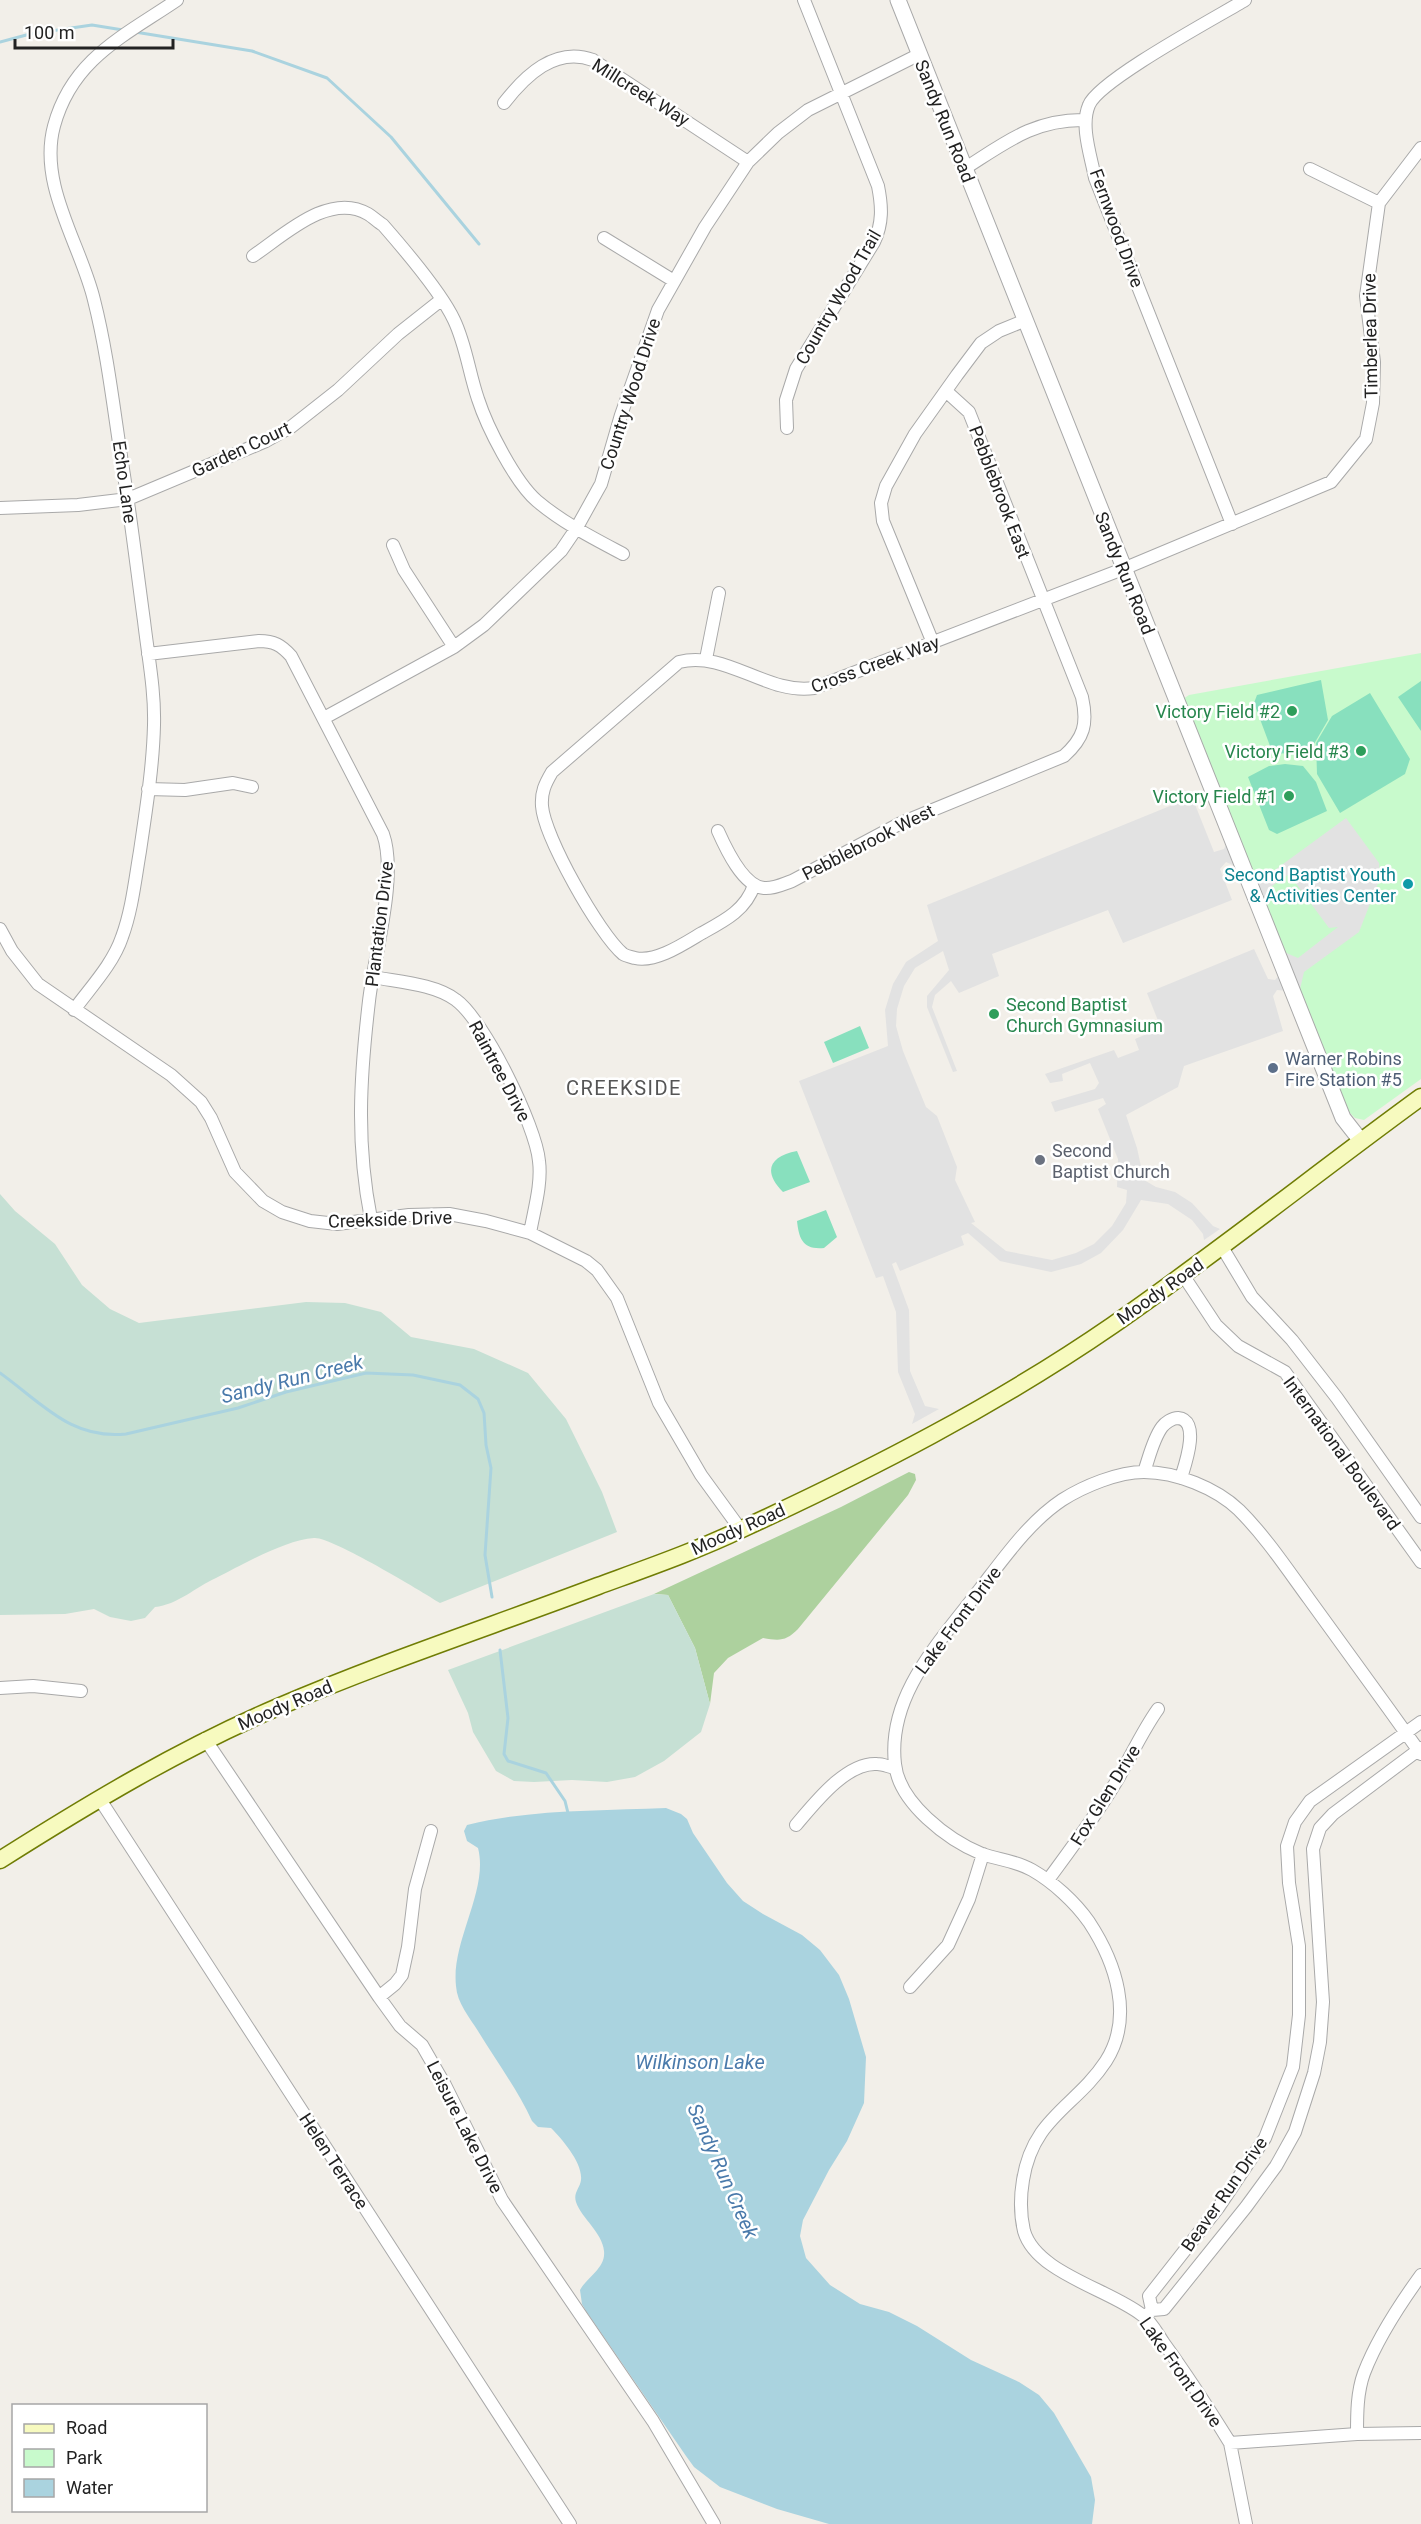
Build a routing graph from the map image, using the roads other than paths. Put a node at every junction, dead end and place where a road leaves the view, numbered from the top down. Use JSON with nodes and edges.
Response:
{"nodes":[{"id":1,"x":177,"y":0,"type":"edge"},
{"id":2,"x":804,"y":0,"type":"edge"},
{"id":3,"x":898,"y":0,"type":"edge"},
{"id":4,"x":1245,"y":0,"type":"edge"},
{"id":5,"x":918,"y":55,"type":"junction"},
{"id":6,"x":841,"y":92,"type":"junction"},
{"id":7,"x":504,"y":104,"type":"dead end"},
{"id":8,"x":1085,"y":120,"type":"junction"},
{"id":9,"x":1421,"y":148,"type":"edge"},
{"id":10,"x":748,"y":162,"type":"junction"},
{"id":11,"x":964,"y":169,"type":"junction"},
{"id":12,"x":1310,"y":169,"type":"dead end"},
{"id":13,"x":1378,"y":203,"type":"junction"},
{"id":14,"x":604,"y":238,"type":"dead end"},
{"id":15,"x":253,"y":256,"type":"dead end"},
{"id":16,"x":674,"y":281,"type":"junction"},
{"id":17,"x":441,"y":300,"type":"junction"},
{"id":18,"x":1026,"y":320,"type":"junction"},
{"id":19,"x":947,"y":392,"type":"junction"},
{"id":20,"x":787,"y":428,"type":"dead end"},
{"id":21,"x":128,"y":499,"type":"junction"},
{"id":22,"x":0,"y":508,"type":"edge"},
{"id":23,"x":1232,"y":524,"type":"junction"},
{"id":24,"x":576,"y":530,"type":"junction"},
{"id":25,"x":393,"y":545,"type":"dead end"},
{"id":26,"x":623,"y":554,"type":"dead end"},
{"id":27,"x":1124,"y":569,"type":"junction"},
{"id":28,"x":719,"y":593,"type":"dead end"},
{"id":29,"x":1043,"y":601,"type":"junction"},
{"id":30,"x":933,"y":643,"type":"junction"},
{"id":31,"x":454,"y":647,"type":"junction"},
{"id":32,"x":148,"y":654,"type":"junction"},
{"id":33,"x":706,"y":659,"type":"junction"},
{"id":34,"x":324,"y":718,"type":"junction"},
{"id":35,"x":252,"y":787,"type":"dead end"},
{"id":36,"x":148,"y":789,"type":"junction"},
{"id":37,"x":718,"y":831,"type":"dead end"},
{"id":38,"x":754,"y":885,"type":"junction"},
{"id":39,"x":0,"y":929,"type":"edge"},
{"id":40,"x":373,"y":977,"type":"junction"},
{"id":41,"x":74,"y":1010,"type":"junction"},
{"id":42,"x":1421,"y":1097,"type":"edge"},
{"id":43,"x":1361,"y":1141,"type":"junction"},
{"id":44,"x":371,"y":1219,"type":"junction"},
{"id":45,"x":530,"y":1233,"type":"junction"},
{"id":46,"x":1222,"y":1247,"type":"junction"},
{"id":47,"x":1184,"y":1275,"type":"junction"},
{"id":48,"x":1144,"y":1472,"type":"junction"},
{"id":49,"x":1181,"y":1478,"type":"junction"},
{"id":50,"x":1421,"y":1517,"type":"edge"},
{"id":51,"x":741,"y":1530,"type":"junction"},
{"id":52,"x":1421,"y":1562,"type":"edge"},
{"id":53,"x":0,"y":1688,"type":"edge"},
{"id":54,"x":81,"y":1690,"type":"dead end"},
{"id":55,"x":1158,"y":1709,"type":"dead end"},
{"id":56,"x":1421,"y":1722,"type":"edge"},
{"id":57,"x":1406,"y":1733,"type":"junction"},
{"id":58,"x":206,"y":1739,"type":"junction"},
{"id":59,"x":1420,"y":1750,"type":"edge"},
{"id":60,"x":895,"y":1768,"type":"junction"},
{"id":61,"x":99,"y":1798,"type":"junction"},
{"id":62,"x":796,"y":1825,"type":"dead end"},
{"id":63,"x":431,"y":1831,"type":"dead end"},
{"id":64,"x":983,"y":1854,"type":"junction"},
{"id":65,"x":0,"y":1860,"type":"edge"},
{"id":66,"x":1048,"y":1880,"type":"junction"},
{"id":67,"x":910,"y":1987,"type":"dead end"},
{"id":68,"x":379,"y":1997,"type":"junction"},
{"id":69,"x":1293,"y":2059,"type":"junction"},
{"id":70,"x":1316,"y":2063,"type":"junction"},
{"id":71,"x":1228,"y":2193,"type":"junction"},
{"id":72,"x":1246,"y":2207,"type":"junction"},
{"id":73,"x":1421,"y":2275,"type":"edge"},
{"id":74,"x":1149,"y":2313,"type":"junction"},
{"id":75,"x":1421,"y":2433,"type":"edge"},
{"id":76,"x":1357,"y":2434,"type":"junction"},
{"id":77,"x":1230,"y":2443,"type":"junction"},
{"id":78,"x":570,"y":2524,"type":"edge"},
{"id":79,"x":714,"y":2524,"type":"edge"},
{"id":80,"x":1246,"y":2524,"type":"edge"}],
"edges":[{"from":1,"to":21,"type":"street","name":"Echo Lane"},
{"from":2,"to":6,"type":"street","name":"Country Wood Trail"},
{"from":3,"to":5,"type":"street","name":"Sandy Run Road"},
{"from":4,"to":8,"type":"street"},
{"from":5,"to":6,"type":"street","name":"Country Wood Drive"},
{"from":5,"to":11,"type":"street","name":"Sandy Run Road"},
{"from":6,"to":10,"type":"street","name":"Country Wood Drive"},
{"from":6,"to":20,"type":"street","name":"Country Wood Trail"},
{"from":7,"to":10,"type":"street","name":"Millcreek Way"},
{"from":8,"to":11,"type":"street"},
{"from":8,"to":23,"type":"street","name":"Fernwood Drive"},
{"from":9,"to":13,"type":"street"},
{"from":10,"to":16,"type":"street","name":"Country Wood Drive"},
{"from":11,"to":18,"type":"street","name":"Sandy Run Road"},
{"from":12,"to":13,"type":"street"},
{"from":13,"to":23,"type":"street","name":"Timberlea Drive"},
{"from":14,"to":16,"type":"street"},
{"from":15,"to":17,"type":"street"},
{"from":16,"to":24,"type":"street","name":"Country Wood Drive"},
{"from":17,"to":21,"type":"street","name":"Garden Court"},
{"from":17,"to":24,"type":"street"},
{"from":18,"to":19,"type":"street"},
{"from":18,"to":27,"type":"street","name":"Sandy Run Road"},
{"from":19,"to":29,"type":"street","name":"Pebblebrook East"},
{"from":19,"to":30,"type":"street"},
{"from":21,"to":22,"type":"street","name":"Garden Court"},
{"from":21,"to":32,"type":"street","name":"Echo Lane"},
{"from":23,"to":27,"type":"street","name":"Timberlea Drive"},
{"from":24,"to":26,"type":"street"},
{"from":24,"to":31,"type":"street","name":"Country Wood Drive"},
{"from":25,"to":31,"type":"street"},
{"from":27,"to":29,"type":"street","name":"Cross Creek Way"},
{"from":27,"to":43,"type":"street","name":"Sandy Run Road"},
{"from":28,"to":33,"type":"street"},
{"from":29,"to":30,"type":"street","name":"Cross Creek Way"},
{"from":29,"to":38,"type":"street","name":"Pebblebrook West"},
{"from":30,"to":33,"type":"street","name":"Cross Creek Way"},
{"from":31,"to":34,"type":"street","name":"Country Wood Drive"},
{"from":32,"to":34,"type":"street","name":"Plantation Drive"},
{"from":32,"to":36,"type":"street","name":"Echo Lane"},
{"from":33,"to":38,"type":"street","name":"Cross Creek Way"},
{"from":34,"to":40,"type":"street","name":"Plantation Drive"},
{"from":35,"to":36,"type":"street"},
{"from":36,"to":41,"type":"street","name":"Echo Lane"},
{"from":37,"to":38,"type":"street"},
{"from":39,"to":41,"type":"street","name":"Creekside Drive"},
{"from":40,"to":44,"type":"street","name":"Plantation Drive"},
{"from":40,"to":45,"type":"street","name":"Raintree Drive"},
{"from":41,"to":44,"type":"street","name":"Creekside Drive"},
{"from":42,"to":43,"type":"main road","name":"Moody Road"},
{"from":43,"to":46,"type":"main road","name":"Moody Road"},
{"from":44,"to":45,"type":"street","name":"Creekside Drive"},
{"from":45,"to":51,"type":"street","name":"Creekside Drive"},
{"from":46,"to":47,"type":"main road","name":"Moody Road"},
{"from":46,"to":50,"type":"street","name":"International Boulevard"},
{"from":47,"to":51,"type":"main road","name":"Moody Road"},
{"from":47,"to":52,"type":"street","name":"International Boulevard"},
{"from":48,"to":49,"type":"street","name":"Lake Front Drive"},
{"from":48,"to":49,"type":"street"},
{"from":48,"to":60,"type":"street","name":"Lake Front Drive"},
{"from":49,"to":57,"type":"street","name":"Lake Front Drive"},
{"from":51,"to":58,"type":"main road","name":"Moody Road"},
{"from":53,"to":54,"type":"street"},
{"from":55,"to":66,"type":"street","name":"Fox Glen Drive"},
{"from":56,"to":57,"type":"street","name":"Beaver Run Drive"},
{"from":57,"to":59,"type":"street","name":"Lake Front Drive"},
{"from":57,"to":69,"type":"street","name":"Beaver Run Drive"},
{"from":58,"to":61,"type":"main road","name":"Moody Road"},
{"from":58,"to":68,"type":"street","name":"Leisure Lake Drive"},
{"from":59,"to":70,"type":"street","name":"Beaver Run Drive"},
{"from":60,"to":62,"type":"street"},
{"from":60,"to":64,"type":"street","name":"Lake Front Drive"},
{"from":61,"to":65,"type":"main road","name":"Moody Road"},
{"from":61,"to":78,"type":"street","name":"Helen Terrace"},
{"from":63,"to":68,"type":"street"},
{"from":64,"to":66,"type":"street","name":"Lake Front Drive"},
{"from":64,"to":67,"type":"street"},
{"from":66,"to":74,"type":"street","name":"Lake Front Drive"},
{"from":68,"to":79,"type":"street","name":"Leisure Lake Drive"},
{"from":69,"to":70,"type":"street"},
{"from":69,"to":71,"type":"street","name":"Beaver Run Drive"},
{"from":70,"to":72,"type":"street","name":"Beaver Run Drive"},
{"from":71,"to":72,"type":"street"},
{"from":71,"to":74,"type":"street","name":"Beaver Run Drive"},
{"from":72,"to":74,"type":"street","name":"Beaver Run Drive"},
{"from":73,"to":76,"type":"street"},
{"from":74,"to":77,"type":"street","name":"Lake Front Drive"},
{"from":75,"to":76,"type":"street","name":"Lake Front Drive"},
{"from":76,"to":77,"type":"street","name":"Lake Front Drive"},
{"from":77,"to":80,"type":"street"}]}
